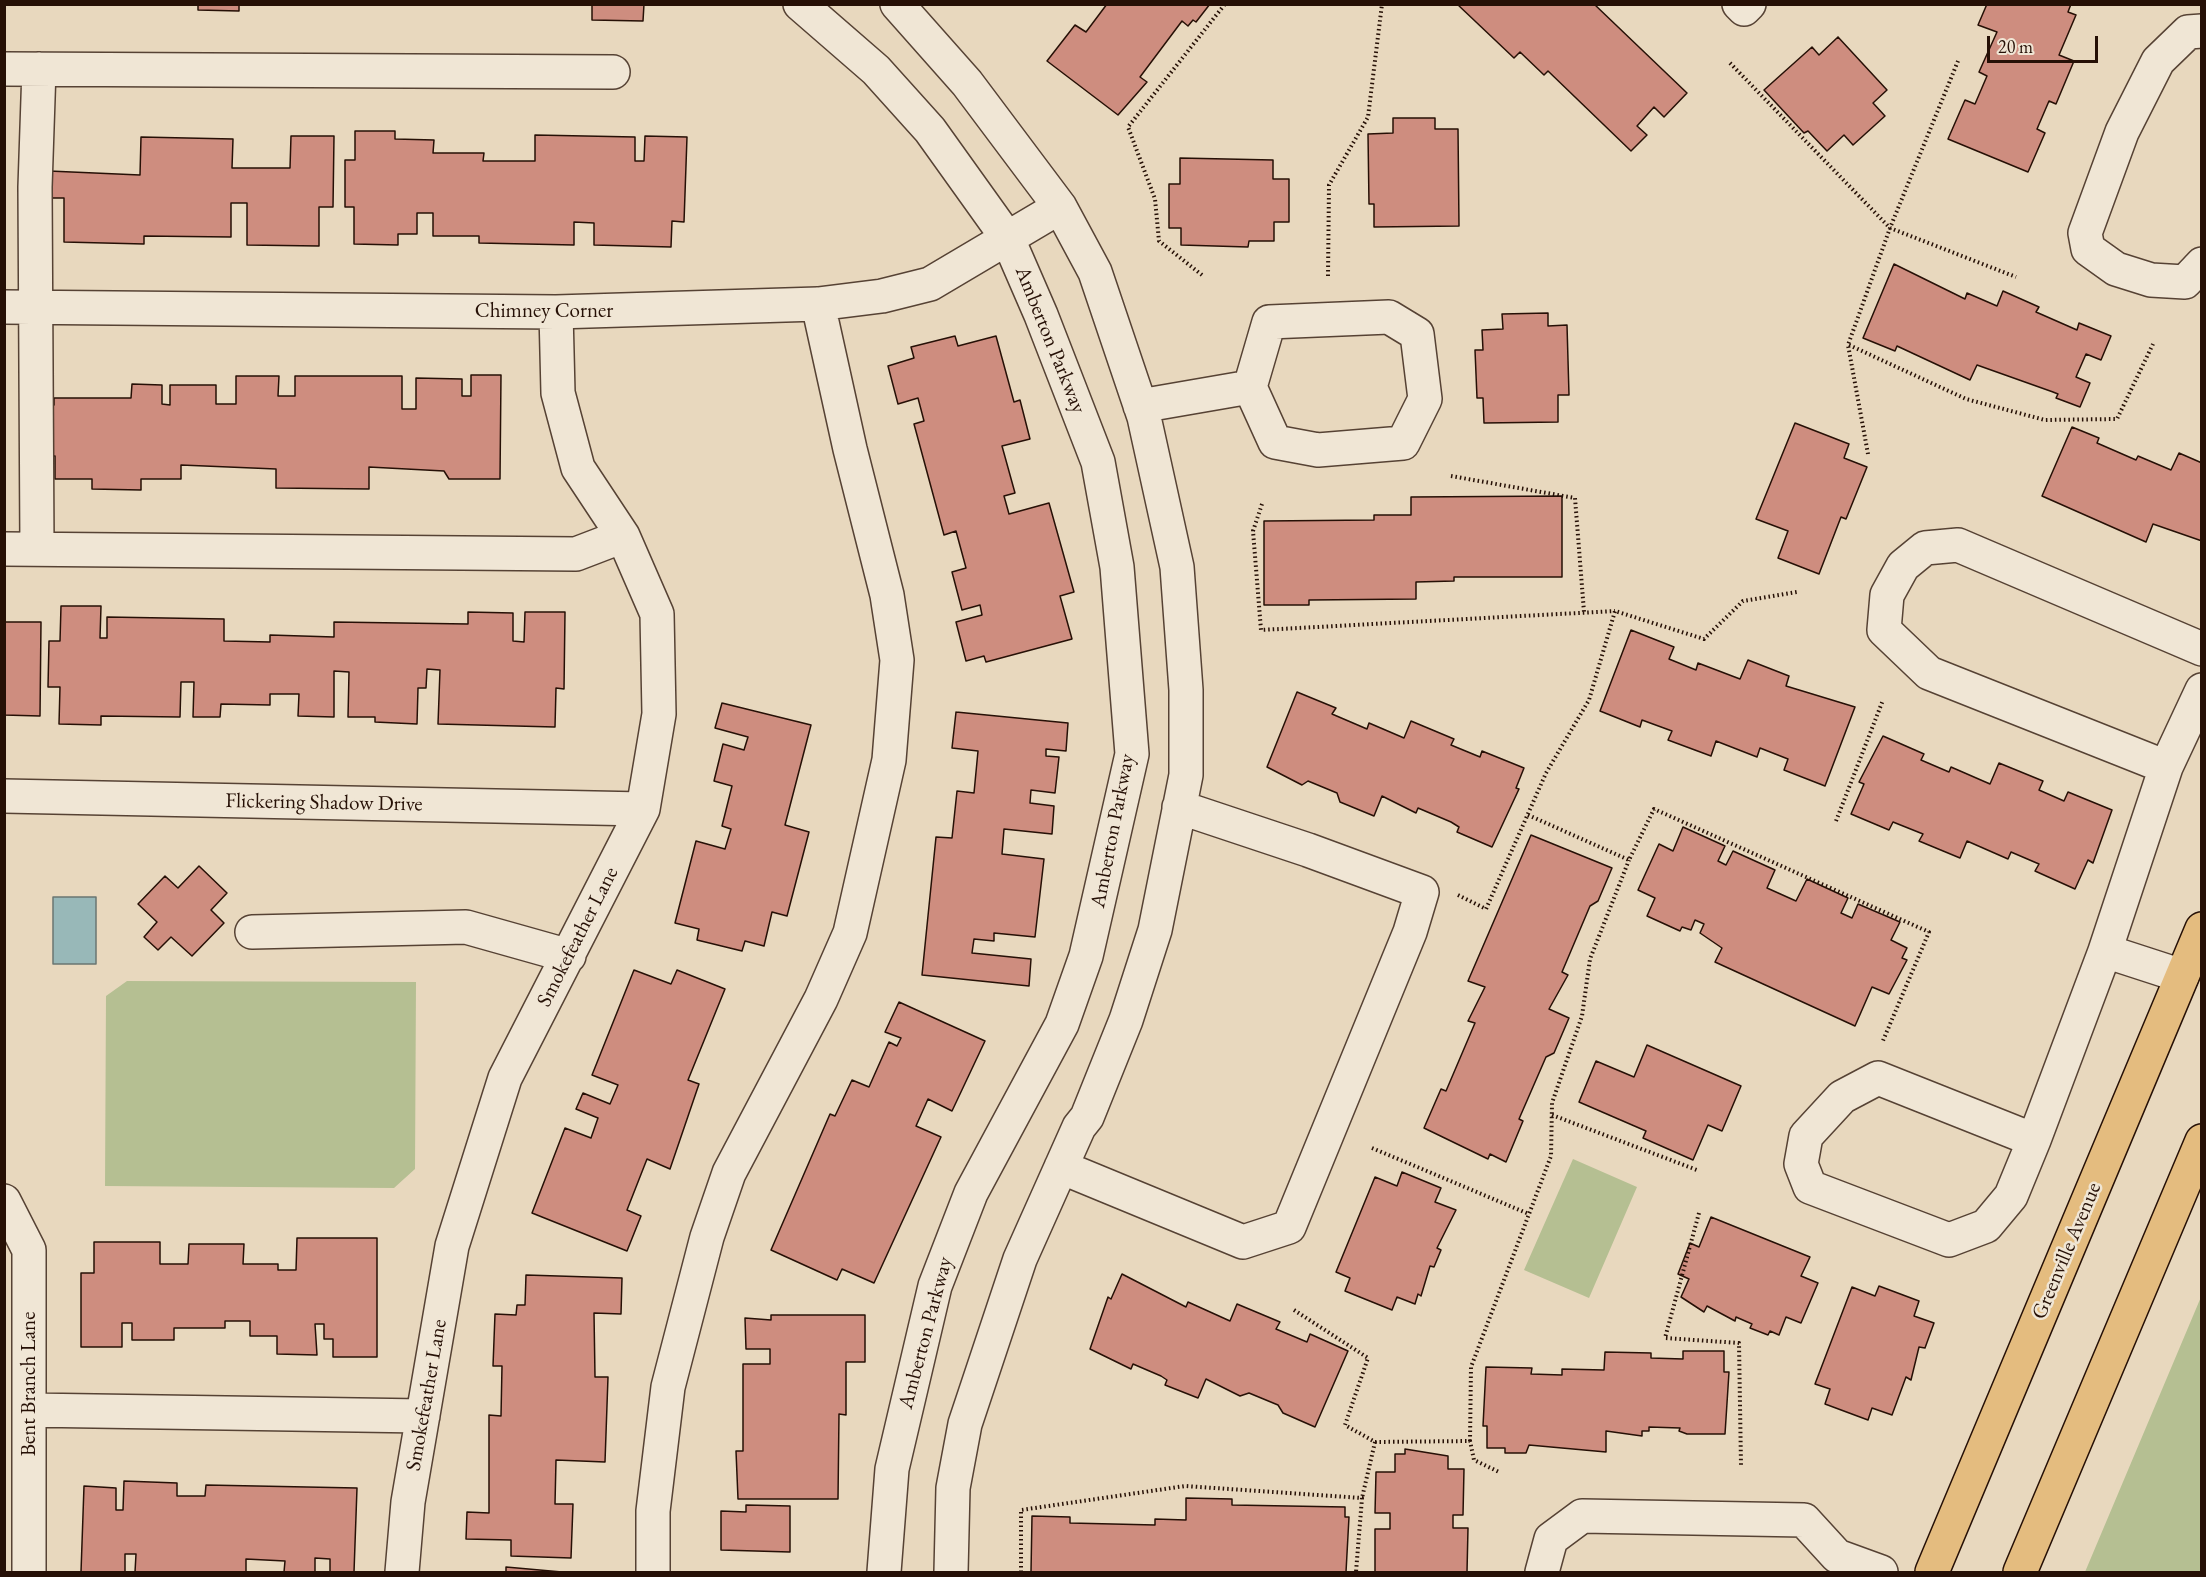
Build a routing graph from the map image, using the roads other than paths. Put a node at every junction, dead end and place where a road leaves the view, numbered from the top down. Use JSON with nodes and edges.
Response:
{"nodes":[{"id":1,"x":800,"y":4,"type":"edge"},
{"id":2,"x":1739,"y":4,"type":"edge"},
{"id":3,"x":1749,"y":4,"type":"edge"},
{"id":4,"x":901,"y":6,"type":"edge"},
{"id":5,"x":2202,"y":31,"type":"edge"},
{"id":6,"x":4,"y":69,"type":"edge"},
{"id":7,"x":39,"y":69,"type":"junction"},
{"id":8,"x":613,"y":72,"type":"dead end"},
{"id":9,"x":1060,"y":207,"type":"junction"},
{"id":10,"x":1008,"y":239,"type":"junction"},
{"id":11,"x":2202,"y":264,"type":"edge"},
{"id":12,"x":818,"y":304,"type":"junction"},
{"id":13,"x":4,"y":307,"type":"edge"},
{"id":14,"x":37,"y":308,"type":"junction"},
{"id":15,"x":556,"y":312,"type":"junction"},
{"id":16,"x":1250,"y":387,"type":"junction"},
{"id":17,"x":1140,"y":406,"type":"junction"},
{"id":18,"x":623,"y":536,"type":"junction"},
{"id":19,"x":4,"y":549,"type":"edge"},
{"id":20,"x":37,"y":549,"type":"junction"},
{"id":21,"x":2202,"y":649,"type":"edge"},
{"id":22,"x":2202,"y":690,"type":"edge"},
{"id":23,"x":2166,"y":766,"type":"junction"},
{"id":24,"x":4,"y":796,"type":"edge"},
{"id":25,"x":1179,"y":807,"type":"junction"},
{"id":26,"x":643,"y":810,"type":"junction"},
{"id":27,"x":2202,"y":929,"type":"edge"},
{"id":28,"x":252,"y":932,"type":"dead end"},
{"id":29,"x":2105,"y":951,"type":"junction"},
{"id":30,"x":569,"y":956,"type":"junction"},
{"id":31,"x":2192,"y":980,"type":"edge"},
{"id":32,"x":2034,"y":1140,"type":"junction"},
{"id":33,"x":2202,"y":1141,"type":"edge"},
{"id":34,"x":1061,"y":1167,"type":"junction"},
{"id":35,"x":4,"y":1201,"type":"edge"},
{"id":36,"x":29,"y":1410,"type":"junction"},
{"id":37,"x":423,"y":1416,"type":"junction"},
{"id":38,"x":1831,"y":1564,"type":"edge"},
{"id":39,"x":29,"y":1572,"type":"edge"},
{"id":40,"x":402,"y":1572,"type":"edge"},
{"id":41,"x":653,"y":1572,"type":"edge"},
{"id":42,"x":884,"y":1572,"type":"edge"},
{"id":43,"x":951,"y":1572,"type":"edge"},
{"id":44,"x":1542,"y":1572,"type":"edge"},
{"id":45,"x":1881,"y":1572,"type":"edge"},
{"id":46,"x":1932,"y":1572,"type":"edge"},
{"id":47,"x":2020,"y":1572,"type":"edge"}],
"edges":[{"from":1,"to":10,"type":"street","name":"Amberton Parkway"},
{"from":2,"to":3,"type":"street"},
{"from":4,"to":9,"type":"street"},
{"from":5,"to":11,"type":"street"},
{"from":6,"to":7,"type":"street"},
{"from":7,"to":8,"type":"street"},
{"from":7,"to":14,"type":"street"},
{"from":9,"to":10,"type":"street","name":"Chimney Corner"},
{"from":9,"to":17,"type":"street"},
{"from":10,"to":12,"type":"street","name":"Chimney Corner"},
{"from":10,"to":42,"type":"street","name":"Amberton Parkway"},
{"from":12,"to":15,"type":"street","name":"Chimney Corner"},
{"from":12,"to":41,"type":"street"},
{"from":13,"to":14,"type":"street","name":"Chimney Corner"},
{"from":14,"to":15,"type":"street","name":"Chimney Corner"},
{"from":14,"to":20,"type":"street"},
{"from":15,"to":18,"type":"street","name":"Smokefeather Lane"},
{"from":16,"to":16,"type":"street"},
{"from":16,"to":17,"type":"street"},
{"from":17,"to":25,"type":"street"},
{"from":18,"to":20,"type":"street"},
{"from":18,"to":26,"type":"street","name":"Smokefeather Lane"},
{"from":19,"to":20,"type":"street"},
{"from":21,"to":23,"type":"street"},
{"from":22,"to":23,"type":"street"},
{"from":23,"to":29,"type":"street"},
{"from":24,"to":26,"type":"street","name":"Flickering Shadow Drive"},
{"from":25,"to":34,"type":"street"},
{"from":25,"to":34,"type":"street"},
{"from":26,"to":30,"type":"street","name":"Smokefeather Lane"},
{"from":27,"to":31,"type":"main road","name":"Greenville Avenue"},
{"from":28,"to":30,"type":"street"},
{"from":29,"to":31,"type":"street"},
{"from":29,"to":32,"type":"street"},
{"from":30,"to":37,"type":"street","name":"Smokefeather Lane"},
{"from":31,"to":46,"type":"main road","name":"Greenville Avenue"},
{"from":32,"to":32,"type":"street"},
{"from":33,"to":47,"type":"main road"},
{"from":34,"to":43,"type":"street"},
{"from":35,"to":36,"type":"street","name":"Bent Branch Lane"},
{"from":36,"to":37,"type":"street"},
{"from":36,"to":39,"type":"street","name":"Bent Branch Lane"},
{"from":37,"to":40,"type":"street","name":"Smokefeather Lane"},
{"from":38,"to":44,"type":"street"},
{"from":38,"to":45,"type":"street"}]}
